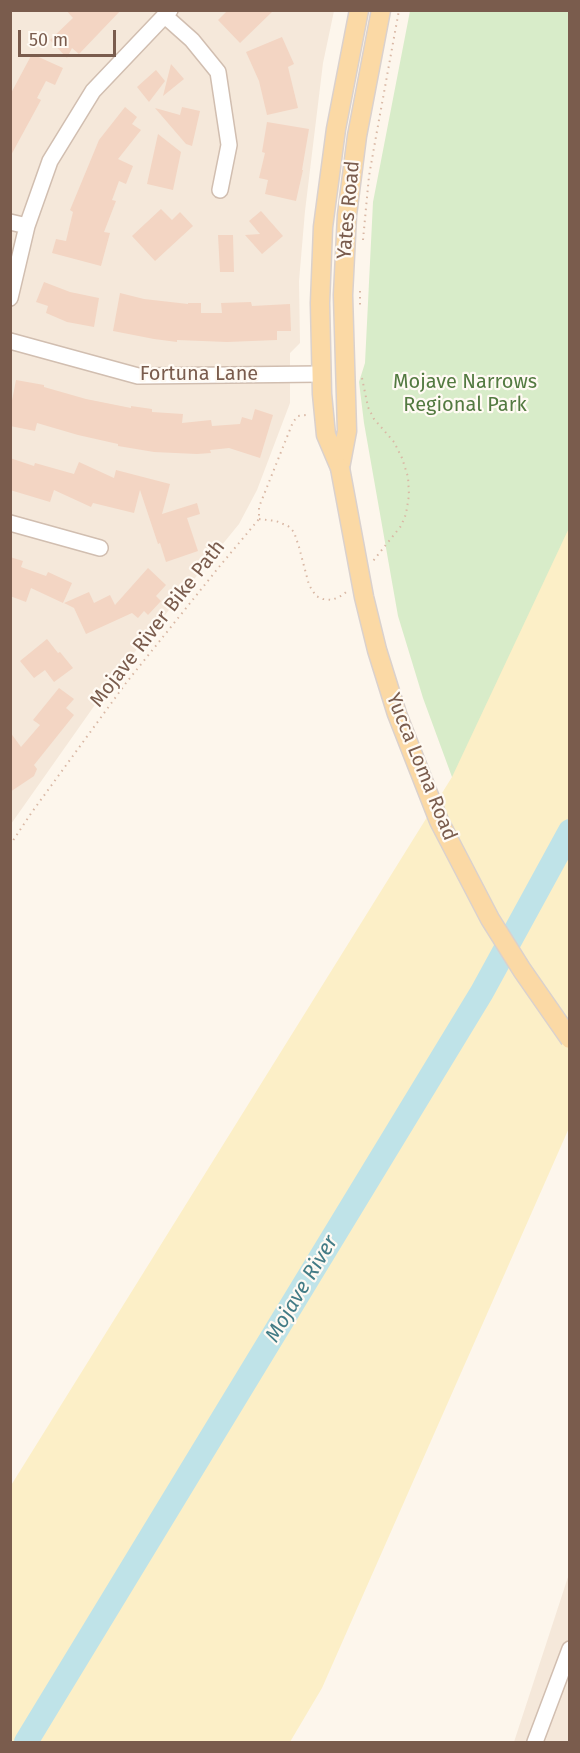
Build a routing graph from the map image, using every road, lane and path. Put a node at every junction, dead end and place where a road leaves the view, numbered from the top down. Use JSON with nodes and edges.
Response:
{"nodes":[{"id":1,"x":359,"y":10,"type":"edge"},
{"id":2,"x":381,"y":10,"type":"edge"},
{"id":3,"x":399,"y":10,"type":"edge"},
{"id":4,"x":168,"y":13,"type":"edge"},
{"id":5,"x":220,"y":190,"type":"dead end"},
{"id":6,"x":10,"y":222,"type":"edge"},
{"id":7,"x":27,"y":226,"type":"junction"},
{"id":8,"x":362,"y":245,"type":"dead end"},
{"id":9,"x":360,"y":291,"type":"dead end"},
{"id":10,"x":10,"y":298,"type":"edge"},
{"id":11,"x":360,"y":315,"type":"dead end"},
{"id":12,"x":10,"y":341,"type":"edge"},
{"id":13,"x":321,"y":374,"type":"junction"},
{"id":14,"x":362,"y":374,"type":"dead end"},
{"id":15,"x":322,"y":394,"type":"joint"},
{"id":16,"x":345,"y":412,"type":"joint"},
{"id":17,"x":306,"y":414,"type":"dead end"},
{"id":18,"x":340,"y":468,"type":"junction"},
{"id":19,"x":259,"y":519,"type":"junction"},
{"id":20,"x":10,"y":523,"type":"edge"},
{"id":21,"x":100,"y":548,"type":"dead end"},
{"id":22,"x":370,"y":565,"type":"dead end"},
{"id":23,"x":350,"y":588,"type":"dead end"},
{"id":24,"x":10,"y":845,"type":"edge"},
{"id":25,"x":570,"y":1039,"type":"edge"},
{"id":26,"x":570,"y":1648,"type":"edge"},
{"id":27,"x":537,"y":1742,"type":"edge"}],
"edges":[{"from":1,"to":13,"type":"main road","name":"Yates Road"},
{"from":2,"to":16,"type":"main road","name":"Yates Road"},
{"from":3,"to":8,"type":"path"},
{"from":4,"to":5,"type":"street"},
{"from":4,"to":7,"type":"street"},
{"from":6,"to":7,"type":"street"},
{"from":7,"to":10,"type":"street"},
{"from":9,"to":11,"type":"path"},
{"from":12,"to":13,"type":"street","name":"Fortuna Lane"},
{"from":13,"to":15,"type":"main road","name":"Yates Road"},
{"from":14,"to":22,"type":"path"},
{"from":15,"to":18,"type":"main road","name":"Yucca Loma Road"},
{"from":16,"to":18,"type":"main road","name":"Yucca Loma Road"},
{"from":17,"to":19,"type":"path","name":"Mojave River Bike Path"},
{"from":18,"to":25,"type":"main road","name":"Yucca Loma Road","bridge":true},
{"from":19,"to":23,"type":"path"},
{"from":19,"to":24,"type":"path","name":"Mojave River Bike Path"},
{"from":20,"to":21,"type":"street"},
{"from":26,"to":27,"type":"street"}]}
